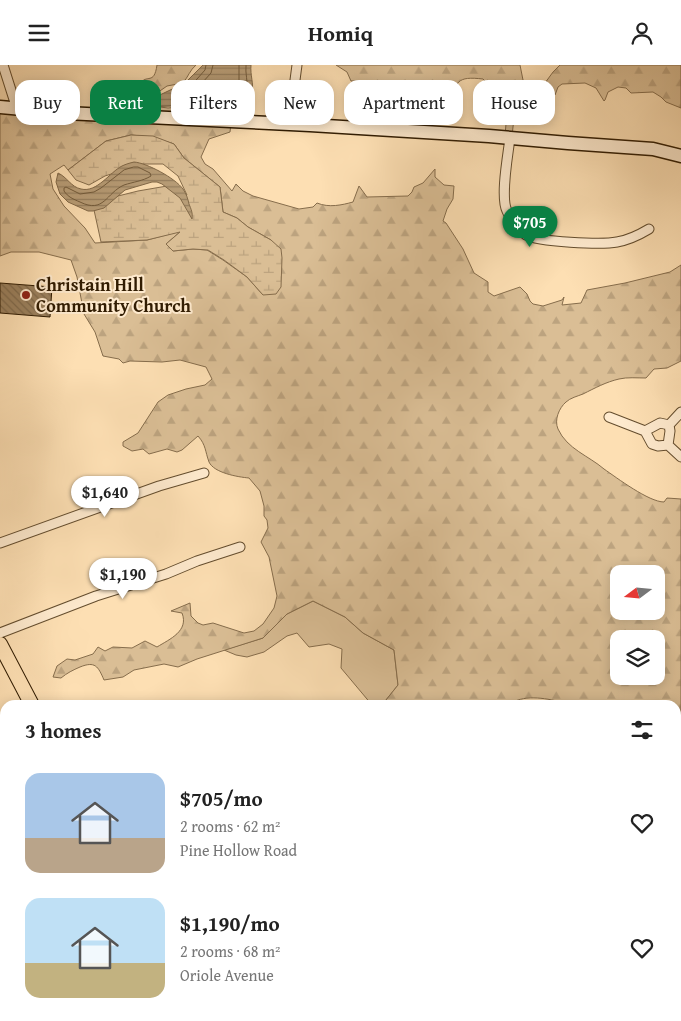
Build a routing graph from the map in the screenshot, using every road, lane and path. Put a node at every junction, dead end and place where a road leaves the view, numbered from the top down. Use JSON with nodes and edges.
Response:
{"nodes":[{"id":1,"x":4,"y":65,"type":"edge"},
{"id":2,"x":297,"y":65,"type":"edge"},
{"id":3,"x":295,"y":80,"type":"edge"},
{"id":4,"x":15,"y":102,"type":"edge"},
{"id":5,"x":0,"y":107,"type":"edge"},
{"id":6,"x":15,"y":109,"type":"edge"},
{"id":7,"x":80,"y":114,"type":"edge"},
{"id":8,"x":265,"y":123,"type":"edge"},
{"id":9,"x":308,"y":125,"type":"edge"},
{"id":10,"x":510,"y":138,"type":"junction"},
{"id":11,"x":681,"y":156,"type":"edge"},
{"id":12,"x":649,"y":229,"type":"dead end"},
{"id":13,"x":681,"y":412,"type":"edge"},
{"id":14,"x":609,"y":417,"type":"dead end"},
{"id":15,"x":669,"y":425,"type":"junction"},
{"id":16,"x":646,"y":431,"type":"junction"},
{"id":17,"x":668,"y":445,"type":"junction"},
{"id":18,"x":681,"y":457,"type":"edge"},
{"id":19,"x":204,"y":473,"type":"dead end"},
{"id":20,"x":0,"y":543,"type":"edge"},
{"id":21,"x":240,"y":547,"type":"dead end"},
{"id":22,"x":0,"y":633,"type":"edge"},
{"id":23,"x":0,"y":644,"type":"edge"},
{"id":24,"x":29,"y":700,"type":"edge"}],
"edges":[{"from":1,"to":4,"type":"street"},
{"from":2,"to":3,"type":"street"},
{"from":5,"to":6,"type":"main road"},
{"from":7,"to":8,"type":"main road"},
{"from":9,"to":10,"type":"main road"},
{"from":10,"to":11,"type":"main road"},
{"from":10,"to":12,"type":"street"},
{"from":13,"to":15,"type":"street"},
{"from":14,"to":16,"type":"street"},
{"from":15,"to":16,"type":"street"},
{"from":15,"to":17,"type":"street"},
{"from":16,"to":17,"type":"street"},
{"from":17,"to":18,"type":"street"},
{"from":19,"to":20,"type":"street"},
{"from":21,"to":22,"type":"street"},
{"from":23,"to":24,"type":"main road"}]}
